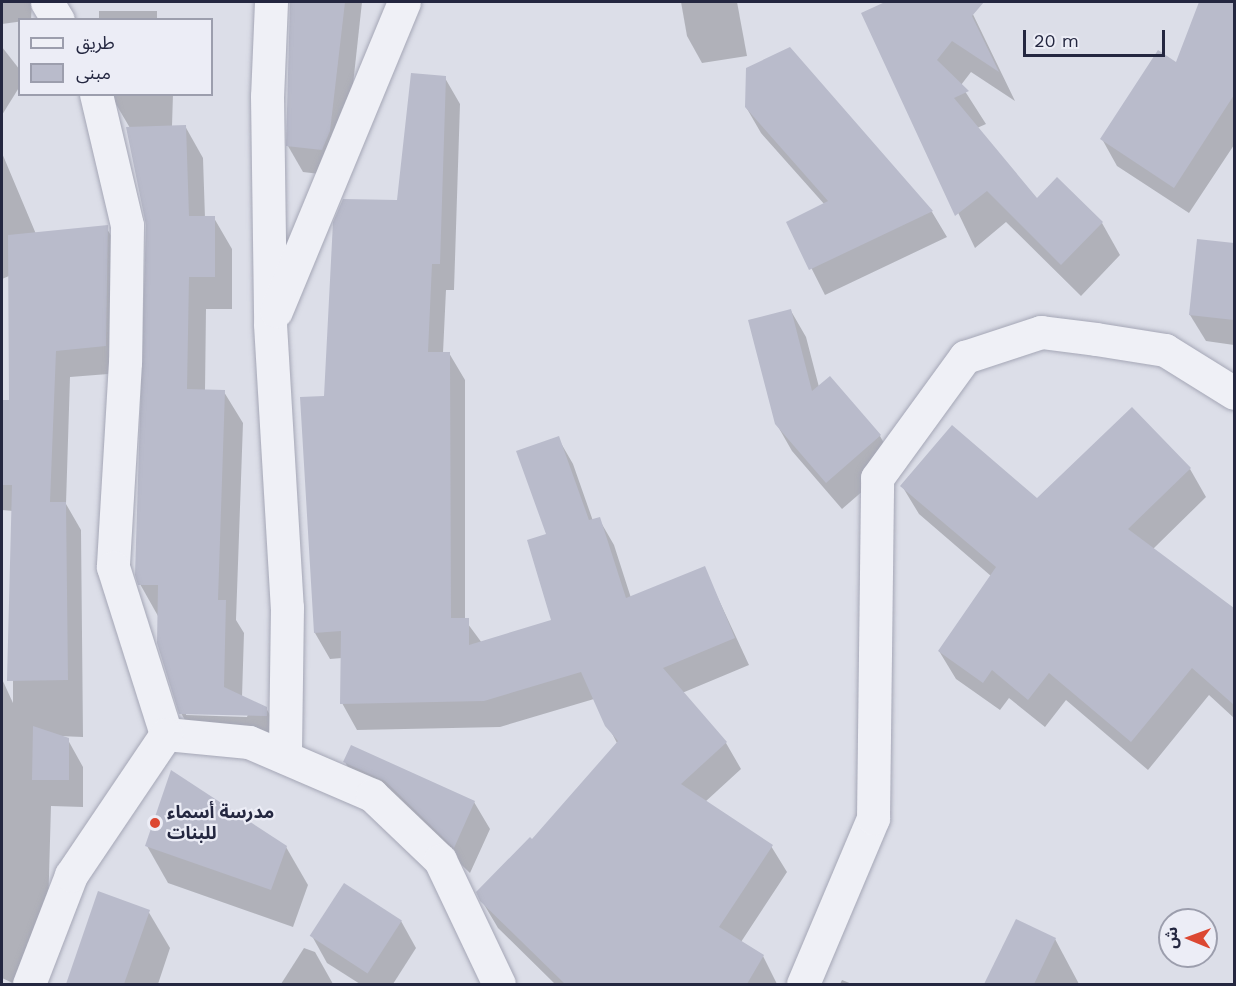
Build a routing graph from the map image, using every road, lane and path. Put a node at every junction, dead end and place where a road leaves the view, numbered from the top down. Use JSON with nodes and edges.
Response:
{"nodes":[{"id":1,"x":47,"y":2,"type":"edge"},
{"id":2,"x":271,"y":2,"type":"edge"},
{"id":3,"x":405,"y":2,"type":"edge"},
{"id":4,"x":57,"y":18,"type":"edge"},
{"id":5,"x":96,"y":96,"type":"edge"},
{"id":6,"x":270,"y":324,"type":"junction"},
{"id":7,"x":1234,"y":393,"type":"edge"},
{"id":8,"x":166,"y":734,"type":"junction"},
{"id":9,"x":285,"y":757,"type":"junction"},
{"id":10,"x":29,"y":984,"type":"edge"},
{"id":11,"x":499,"y":984,"type":"edge"},
{"id":12,"x":803,"y":984,"type":"edge"}],
"edges":[{"from":1,"to":4,"type":"street"},
{"from":2,"to":6,"type":"street"},
{"from":3,"to":6,"type":"street"},
{"from":5,"to":8,"type":"street"},
{"from":6,"to":9,"type":"street"},
{"from":7,"to":12,"type":"street"},
{"from":8,"to":9,"type":"street"},
{"from":8,"to":10,"type":"street"},
{"from":9,"to":11,"type":"street"}]}
